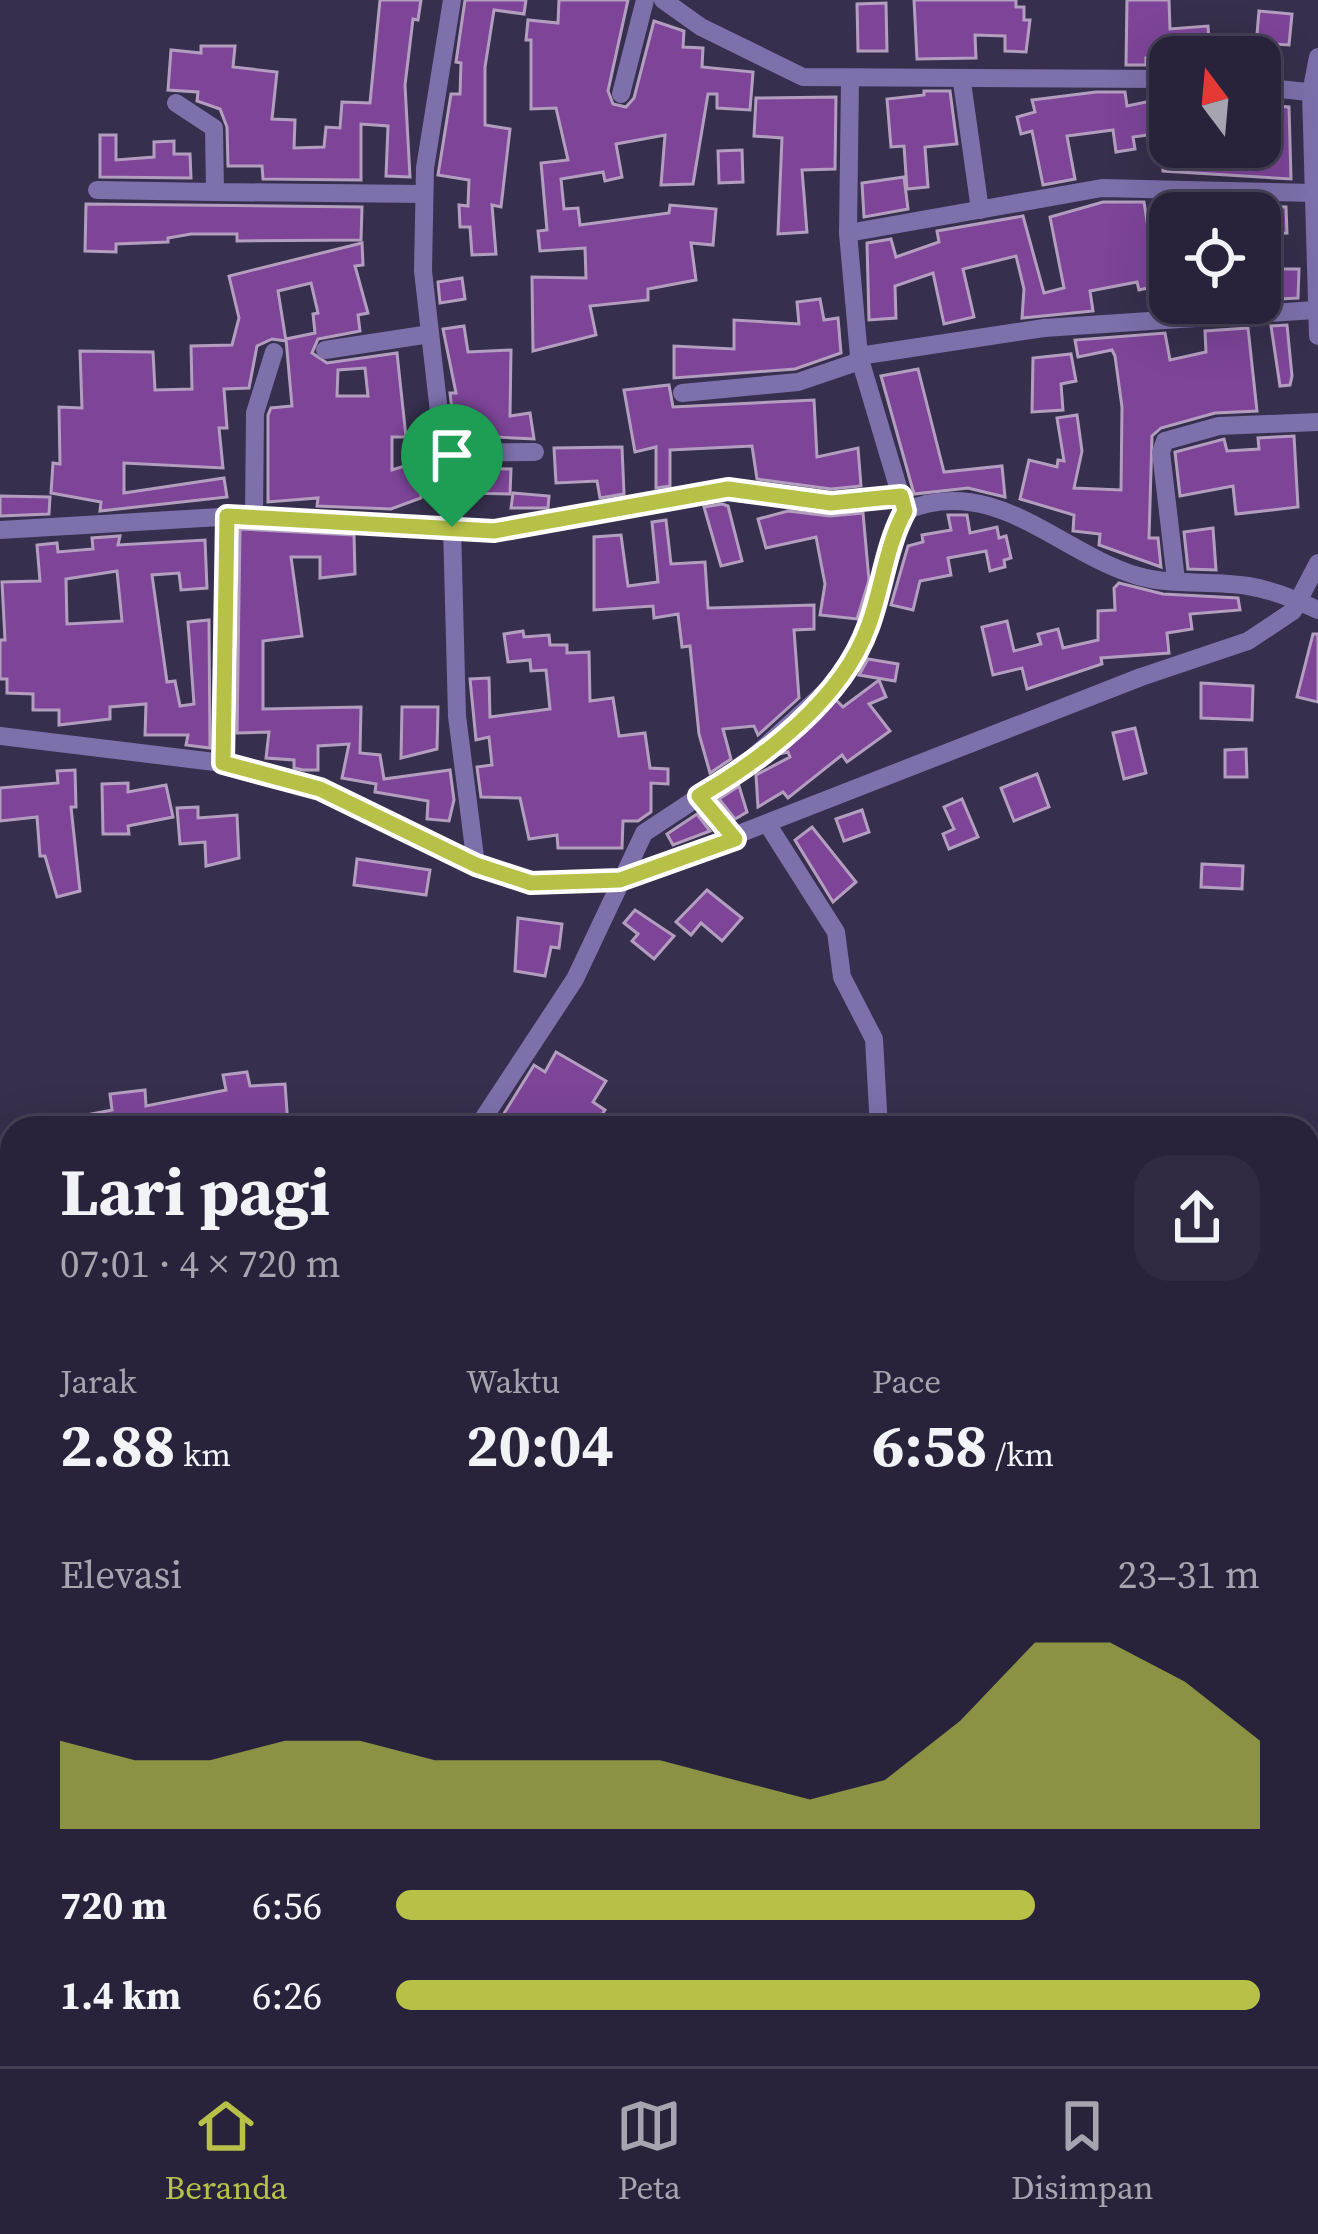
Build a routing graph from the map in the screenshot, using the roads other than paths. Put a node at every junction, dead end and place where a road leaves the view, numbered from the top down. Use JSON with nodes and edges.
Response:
{"nodes":[{"id":1,"x":452,"y":0,"type":"edge"},
{"id":2,"x":645,"y":0,"type":"edge"},
{"id":3,"x":663,"y":0,"type":"edge"},
{"id":4,"x":1318,"y":57,"type":"edge"},
{"id":5,"x":1149,"y":79,"type":"edge"},
{"id":6,"x":850,"y":80,"type":"junction"},
{"id":7,"x":962,"y":82,"type":"junction"},
{"id":8,"x":1281,"y":89,"type":"edge"},
{"id":9,"x":1315,"y":93,"type":"edge"},
{"id":10,"x":621,"y":94,"type":"dead end"},
{"id":11,"x":176,"y":103,"type":"dead end"},
{"id":12,"x":97,"y":190,"type":"dead end"},
{"id":13,"x":214,"y":192,"type":"junction"},
{"id":14,"x":1313,"y":193,"type":"junction"},
{"id":15,"x":424,"y":194,"type":"junction"},
{"id":16,"x":980,"y":210,"type":"junction"},
{"id":17,"x":848,"y":233,"type":"junction"},
{"id":18,"x":1315,"y":310,"type":"edge"},
{"id":19,"x":430,"y":334,"type":"junction"},
{"id":20,"x":1318,"y":336,"type":"edge"},
{"id":21,"x":325,"y":350,"type":"dead end"},
{"id":22,"x":274,"y":352,"type":"dead end"},
{"id":23,"x":860,"y":358,"type":"junction"},
{"id":24,"x":682,"y":393,"type":"dead end"},
{"id":25,"x":1318,"y":422,"type":"edge"},
{"id":26,"x":535,"y":452,"type":"dead end"},
{"id":27,"x":441,"y":453,"type":"junction"},
{"id":28,"x":903,"y":503,"type":"junction"},
{"id":29,"x":254,"y":515,"type":"junction"},
{"id":30,"x":227,"y":516,"type":"junction"},
{"id":31,"x":452,"y":527,"type":"junction"},
{"id":32,"x":0,"y":530,"type":"edge"},
{"id":33,"x":1318,"y":562,"type":"edge"},
{"id":34,"x":1176,"y":580,"type":"junction"},
{"id":35,"x":1309,"y":606,"type":"edge"},
{"id":36,"x":0,"y":736,"type":"edge"},
{"id":37,"x":223,"y":763,"type":"junction"},
{"id":38,"x":699,"y":796,"type":"junction"},
{"id":39,"x":768,"y":825,"type":"junction"},
{"id":40,"x":735,"y":839,"type":"junction"},
{"id":41,"x":476,"y":865,"type":"junction"},
{"id":42,"x":617,"y":890,"type":"junction"},
{"id":43,"x":485,"y":1116,"type":"edge"},
{"id":44,"x":878,"y":1116,"type":"edge"}],
"edges":[{"from":1,"to":15,"type":"street"},
{"from":2,"to":10,"type":"street"},
{"from":3,"to":6,"type":"street"},
{"from":4,"to":9,"type":"street"},
{"from":5,"to":7,"type":"street"},
{"from":6,"to":7,"type":"street"},
{"from":6,"to":17,"type":"street"},
{"from":7,"to":16,"type":"street"},
{"from":8,"to":9,"type":"street"},
{"from":9,"to":14,"type":"street"},
{"from":11,"to":13,"type":"street"},
{"from":12,"to":13,"type":"street"},
{"from":13,"to":15,"type":"street"},
{"from":14,"to":16,"type":"street"},
{"from":14,"to":18,"type":"street"},
{"from":15,"to":19,"type":"street"},
{"from":16,"to":17,"type":"street"},
{"from":17,"to":23,"type":"street"},
{"from":18,"to":20,"type":"street"},
{"from":18,"to":23,"type":"street"},
{"from":19,"to":21,"type":"street"},
{"from":19,"to":27,"type":"street"},
{"from":22,"to":29,"type":"street"},
{"from":23,"to":24,"type":"street"},
{"from":23,"to":28,"type":"street"},
{"from":25,"to":34,"type":"street"},
{"from":26,"to":27,"type":"street"},
{"from":27,"to":31,"type":"street"},
{"from":28,"to":31,"type":"street"},
{"from":28,"to":34,"type":"street"},
{"from":28,"to":38,"type":"street"},
{"from":29,"to":30,"type":"street"},
{"from":29,"to":31,"type":"street"},
{"from":30,"to":32,"type":"street"},
{"from":30,"to":37,"type":"street"},
{"from":31,"to":41,"type":"street"},
{"from":33,"to":35,"type":"street"},
{"from":34,"to":35,"type":"street"},
{"from":35,"to":39,"type":"street"},
{"from":36,"to":37,"type":"street"},
{"from":37,"to":41,"type":"street"},
{"from":38,"to":40,"type":"street"},
{"from":38,"to":42,"type":"street"},
{"from":39,"to":40,"type":"street"},
{"from":39,"to":44,"type":"street"},
{"from":40,"to":42,"type":"street"},
{"from":41,"to":42,"type":"street"},
{"from":42,"to":43,"type":"street"}]}
